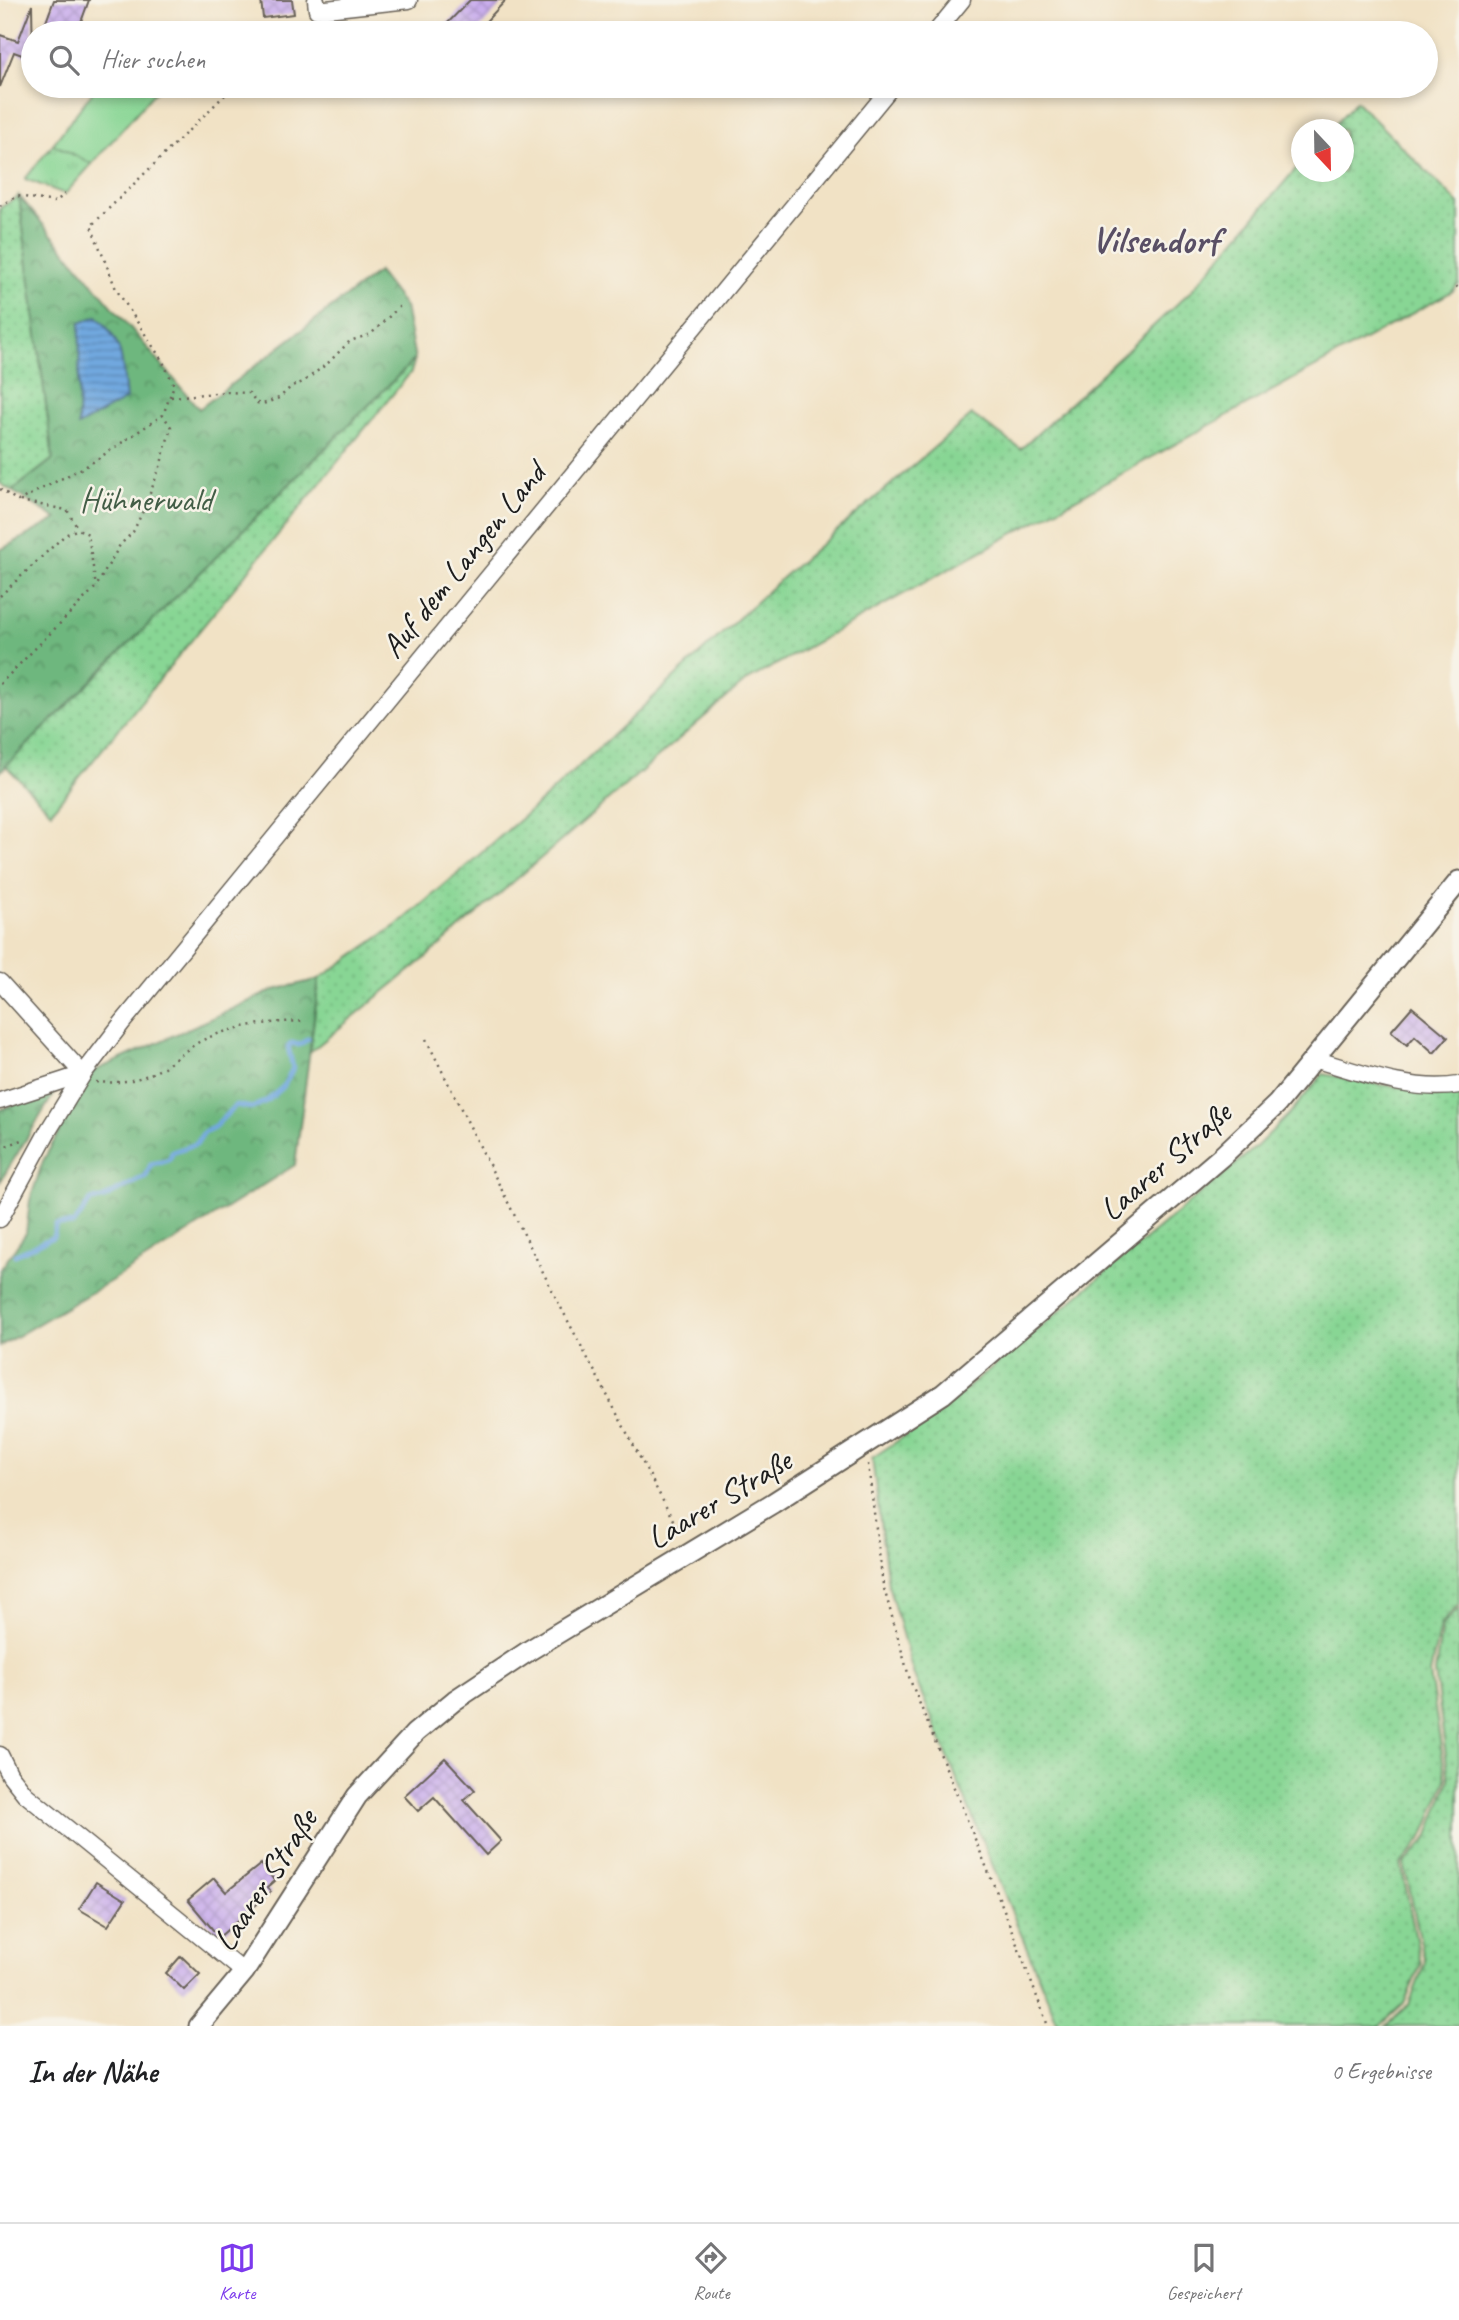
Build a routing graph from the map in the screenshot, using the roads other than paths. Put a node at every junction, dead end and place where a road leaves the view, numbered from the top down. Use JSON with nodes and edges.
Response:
{"nodes":[{"id":1,"x":409,"y":0,"type":"edge"},
{"id":2,"x":962,"y":0,"type":"edge"},
{"id":3,"x":316,"y":5,"type":"edge"},
{"id":4,"x":945,"y":21,"type":"edge"},
{"id":5,"x":882,"y":98,"type":"edge"},
{"id":6,"x":1459,"y":881,"type":"edge"},
{"id":7,"x":0,"y":982,"type":"edge"},
{"id":8,"x":1314,"y":1059,"type":"junction"},
{"id":9,"x":79,"y":1080,"type":"junction"},
{"id":10,"x":1459,"y":1085,"type":"edge"},
{"id":11,"x":0,"y":1101,"type":"edge"},
{"id":12,"x":0,"y":1219,"type":"edge"},
{"id":13,"x":0,"y":1755,"type":"edge"},
{"id":14,"x":244,"y":1972,"type":"junction"},
{"id":15,"x":199,"y":2026,"type":"edge"}],
"edges":[{"from":1,"to":3,"type":"street"},
{"from":2,"to":4,"type":"street"},
{"from":5,"to":9,"type":"street","name":"Auf dem Langen Land"},
{"from":6,"to":8,"type":"street","name":"Laarer Straße"},
{"from":7,"to":9,"type":"street"},
{"from":8,"to":10,"type":"street"},
{"from":8,"to":14,"type":"street","name":"Laarer Straße"},
{"from":9,"to":11,"type":"street"},
{"from":9,"to":12,"type":"street","name":"Auf dem Langen Land"},
{"from":13,"to":14,"type":"street"},
{"from":14,"to":15,"type":"street","name":"Laarer Straße"}]}
